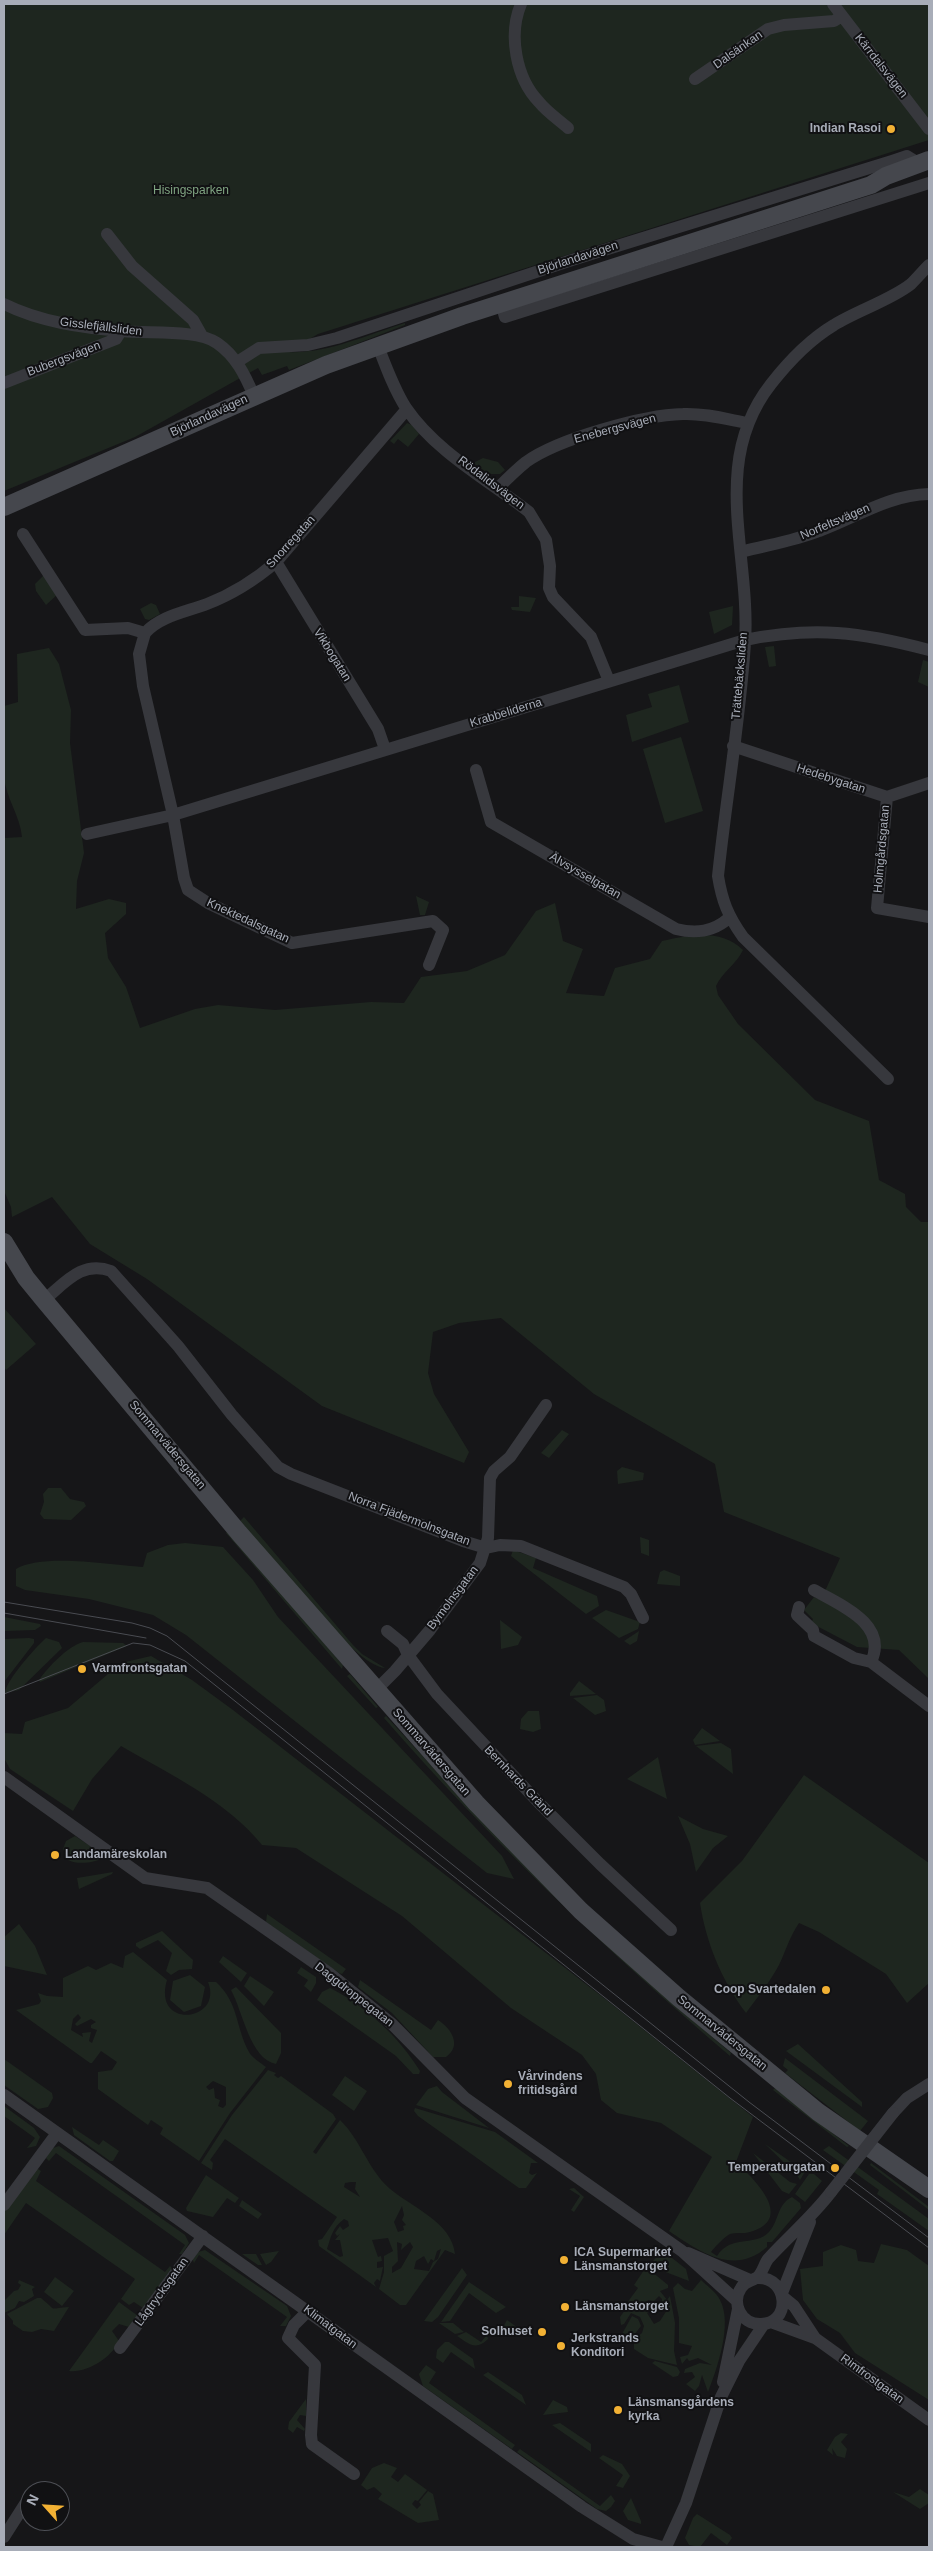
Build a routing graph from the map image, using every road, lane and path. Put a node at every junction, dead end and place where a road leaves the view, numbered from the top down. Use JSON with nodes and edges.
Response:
{"nodes":[{"id":1,"x":522,"y":4,"type":"edge"},
{"id":2,"x":833,"y":4,"type":"edge"},
{"id":3,"x":842,"y":16,"type":"junction"},
{"id":4,"x":695,"y":79,"type":"dead end"},
{"id":5,"x":568,"y":128,"type":"dead end"},
{"id":6,"x":929,"y":129,"type":"edge"},
{"id":7,"x":926,"y":165,"type":"edge"},
{"id":8,"x":929,"y":184,"type":"edge"},
{"id":9,"x":107,"y":234,"type":"dead end"},
{"id":10,"x":929,"y":265,"type":"edge"},
{"id":11,"x":501,"y":303,"type":"junction"},
{"id":12,"x":4,"y":304,"type":"edge"},
{"id":13,"x":121,"y":331,"type":"junction"},
{"id":14,"x":202,"y":336,"type":"junction"},
{"id":15,"x":378,"y":346,"type":"junction"},
{"id":16,"x":238,"y":362,"type":"junction"},
{"id":17,"x":4,"y":383,"type":"edge"},
{"id":18,"x":254,"y":396,"type":"junction"},
{"id":19,"x":407,"y":409,"type":"junction"},
{"id":20,"x":747,"y":423,"type":"junction"},
{"id":21,"x":498,"y":488,"type":"junction"},
{"id":22,"x":929,"y":494,"type":"edge"},
{"id":23,"x":4,"y":507,"type":"edge"},
{"id":24,"x":23,"y":534,"type":"dead end"},
{"id":25,"x":740,"y":552,"type":"junction"},
{"id":26,"x":276,"y":562,"type":"junction"},
{"id":27,"x":145,"y":633,"type":"junction"},
{"id":28,"x":745,"y":640,"type":"junction"},
{"id":29,"x":929,"y":650,"type":"edge"},
{"id":30,"x":609,"y":681,"type":"junction"},
{"id":31,"x":733,"y":746,"type":"junction"},
{"id":32,"x":385,"y":749,"type":"junction"},
{"id":33,"x":476,"y":770,"type":"dead end"},
{"id":34,"x":929,"y":783,"type":"edge"},
{"id":35,"x":887,"y":797,"type":"junction"},
{"id":36,"x":173,"y":815,"type":"junction"},
{"id":37,"x":87,"y":834,"type":"dead end"},
{"id":38,"x":929,"y":917,"type":"edge"},
{"id":39,"x":729,"y":918,"type":"junction"},
{"id":40,"x":429,"y":965,"type":"dead end"},
{"id":41,"x":888,"y":1079,"type":"dead end"},
{"id":42,"x":4,"y":1242,"type":"edge"},
{"id":43,"x":44,"y":1300,"type":"junction"},
{"id":44,"x":546,"y":1405,"type":"dead end"},
{"id":45,"x":486,"y":1548,"type":"junction"},
{"id":46,"x":814,"y":1590,"type":"dead end"},
{"id":47,"x":799,"y":1607,"type":"dead end"},
{"id":48,"x":643,"y":1618,"type":"dead end"},
{"id":49,"x":387,"y":1630,"type":"dead end"},
{"id":50,"x":408,"y":1655,"type":"junction"},
{"id":51,"x":871,"y":1662,"type":"junction"},
{"id":52,"x":376,"y":1689,"type":"junction"},
{"id":53,"x":929,"y":1706,"type":"edge"},
{"id":54,"x":4,"y":1777,"type":"edge"},
{"id":55,"x":671,"y":1930,"type":"dead end"},
{"id":56,"x":929,"y":2084,"type":"edge"},
{"id":57,"x":4,"y":2095,"type":"edge"},
{"id":58,"x":57,"y":2133,"type":"junction"},
{"id":59,"x":929,"y":2189,"type":"edge"},
{"id":60,"x":4,"y":2205,"type":"edge"},
{"id":61,"x":814,"y":2215,"type":"junction"},
{"id":62,"x":203,"y":2236,"type":"junction"},
{"id":63,"x":682,"y":2252,"type":"junction"},
{"id":64,"x":754,"y":2279,"type":"junction"},
{"id":65,"x":782,"y":2295,"type":"junction"},
{"id":66,"x":738,"y":2305,"type":"junction"},
{"id":67,"x":308,"y":2311,"type":"junction"},
{"id":68,"x":767,"y":2323,"type":"junction"},
{"id":69,"x":815,"y":2338,"type":"junction"},
{"id":70,"x":120,"y":2348,"type":"dead end"},
{"id":71,"x":720,"y":2397,"type":"junction"},
{"id":72,"x":929,"y":2420,"type":"edge"},
{"id":73,"x":354,"y":2474,"type":"dead end"},
{"id":74,"x":20,"y":2513,"type":"edge"},
{"id":75,"x":4,"y":2537,"type":"edge"},
{"id":76,"x":664,"y":2547,"type":"edge"}],
"edges":[{"from":1,"to":5,"type":"street"},
{"from":2,"to":3,"type":"street","name":"Kärrdalsvägen"},
{"from":3,"to":4,"type":"street","name":"Dalsänkan"},
{"from":3,"to":6,"type":"street","name":"Kärrdalsvägen"},
{"from":7,"to":11,"type":"street","name":"Björlandavägen"},
{"from":7,"to":16,"type":"street","name":"Björlandavägen"},
{"from":8,"to":11,"type":"street"},
{"from":9,"to":14,"type":"street","name":"Gisslefjällsliden"},
{"from":10,"to":20,"type":"street","name":"Trättebäcksliden"},
{"from":11,"to":15,"type":"street","name":"Björlandavägen"},
{"from":12,"to":13,"type":"street","name":"Gisslefjällsliden"},
{"from":13,"to":14,"type":"street","name":"Gisslefjällsliden"},
{"from":13,"to":17,"type":"street","name":"Bubergsvägen"},
{"from":14,"to":16,"type":"street","name":"Gisslefjällsliden"},
{"from":15,"to":18,"type":"street","name":"Björlandavägen"},
{"from":15,"to":19,"type":"street","name":"Rödalidsvägen"},
{"from":16,"to":18,"type":"street","name":"Gisslefjällsliden"},
{"from":18,"to":23,"type":"street","name":"Björlandavägen"},
{"from":19,"to":21,"type":"street","name":"Rödalidsvägen"},
{"from":19,"to":26,"type":"street","name":"Snorregatan"},
{"from":20,"to":21,"type":"street","name":"Enebergsvägen"},
{"from":20,"to":25,"type":"street","name":"Trättebäcksliden"},
{"from":21,"to":30,"type":"street","name":"Rödalidsvägen"},
{"from":22,"to":25,"type":"street","name":"Norfeltsvägen"},
{"from":24,"to":27,"type":"street"},
{"from":25,"to":28,"type":"street","name":"Trättebäcksliden"},
{"from":26,"to":27,"type":"street","name":"Snorregatan"},
{"from":26,"to":32,"type":"street","name":"Vikbogatan"},
{"from":27,"to":36,"type":"street"},
{"from":28,"to":29,"type":"street","name":"Krabbeliderna"},
{"from":28,"to":30,"type":"street","name":"Krabbeliderna"},
{"from":28,"to":31,"type":"street","name":"Trättebäcksliden"},
{"from":30,"to":32,"type":"street","name":"Krabbeliderna"},
{"from":31,"to":35,"type":"street","name":"Hedebygatan"},
{"from":31,"to":39,"type":"street","name":"Trättebäcksliden"},
{"from":32,"to":36,"type":"street","name":"Krabbeliderna"},
{"from":33,"to":39,"type":"street","name":"Älvsysselgatan"},
{"from":34,"to":35,"type":"street"},
{"from":35,"to":38,"type":"street","name":"Holmgårdsgatan"},
{"from":36,"to":37,"type":"street","name":"Krabbeliderna"},
{"from":36,"to":40,"type":"street","name":"Knektedalsgatan"},
{"from":39,"to":41,"type":"street","name":"Trättebäcksliden"},
{"from":42,"to":43,"type":"street","name":"Sommarvädersgatan"},
{"from":43,"to":45,"type":"street","name":"Norra Fjädermolnsgatan"},
{"from":43,"to":52,"type":"street","name":"Sommarvädersgatan"},
{"from":44,"to":45,"type":"street","name":"Bymolnsgatan"},
{"from":45,"to":48,"type":"street","name":"Norra Fjädermolnsgatan"},
{"from":45,"to":50,"type":"street","name":"Bymolnsgatan"},
{"from":46,"to":51,"type":"street"},
{"from":47,"to":51,"type":"street"},
{"from":49,"to":50,"type":"street"},
{"from":50,"to":52,"type":"street"},
{"from":50,"to":55,"type":"street","name":"Bernhards Gränd"},
{"from":51,"to":53,"type":"street"},
{"from":52,"to":59,"type":"street","name":"Sommarvädersgatan"},
{"from":54,"to":63,"type":"street","name":"Daggdroppegatan"},
{"from":56,"to":61,"type":"street","bridge":true},
{"from":57,"to":58,"type":"street","name":"Klimatgatan"},
{"from":58,"to":60,"type":"street"},
{"from":58,"to":62,"type":"street","name":"Klimatgatan"},
{"from":61,"to":64,"type":"street"},
{"from":61,"to":65,"type":"street"},
{"from":62,"to":67,"type":"street","name":"Klimatgatan"},
{"from":62,"to":70,"type":"street","name":"Lågtrycksgatan"},
{"from":63,"to":64,"type":"street","name":"Daggdroppegatan"},
{"from":63,"to":66,"type":"street","name":"Daggdroppegatan"},
{"from":64,"to":65,"type":"street"},
{"from":64,"to":66,"type":"street"},
{"from":65,"to":68,"type":"street"},
{"from":65,"to":69,"type":"street","name":"Rimfrostgatan"},
{"from":66,"to":68,"type":"street"},
{"from":66,"to":71,"type":"street"},
{"from":67,"to":73,"type":"street"},
{"from":67,"to":76,"type":"street","name":"Klimatgatan"},
{"from":68,"to":69,"type":"street","name":"Rimfrostgatan"},
{"from":68,"to":71,"type":"street"},
{"from":69,"to":72,"type":"street","name":"Rimfrostgatan"},
{"from":71,"to":76,"type":"street"},
{"from":74,"to":75,"type":"street"}]}
